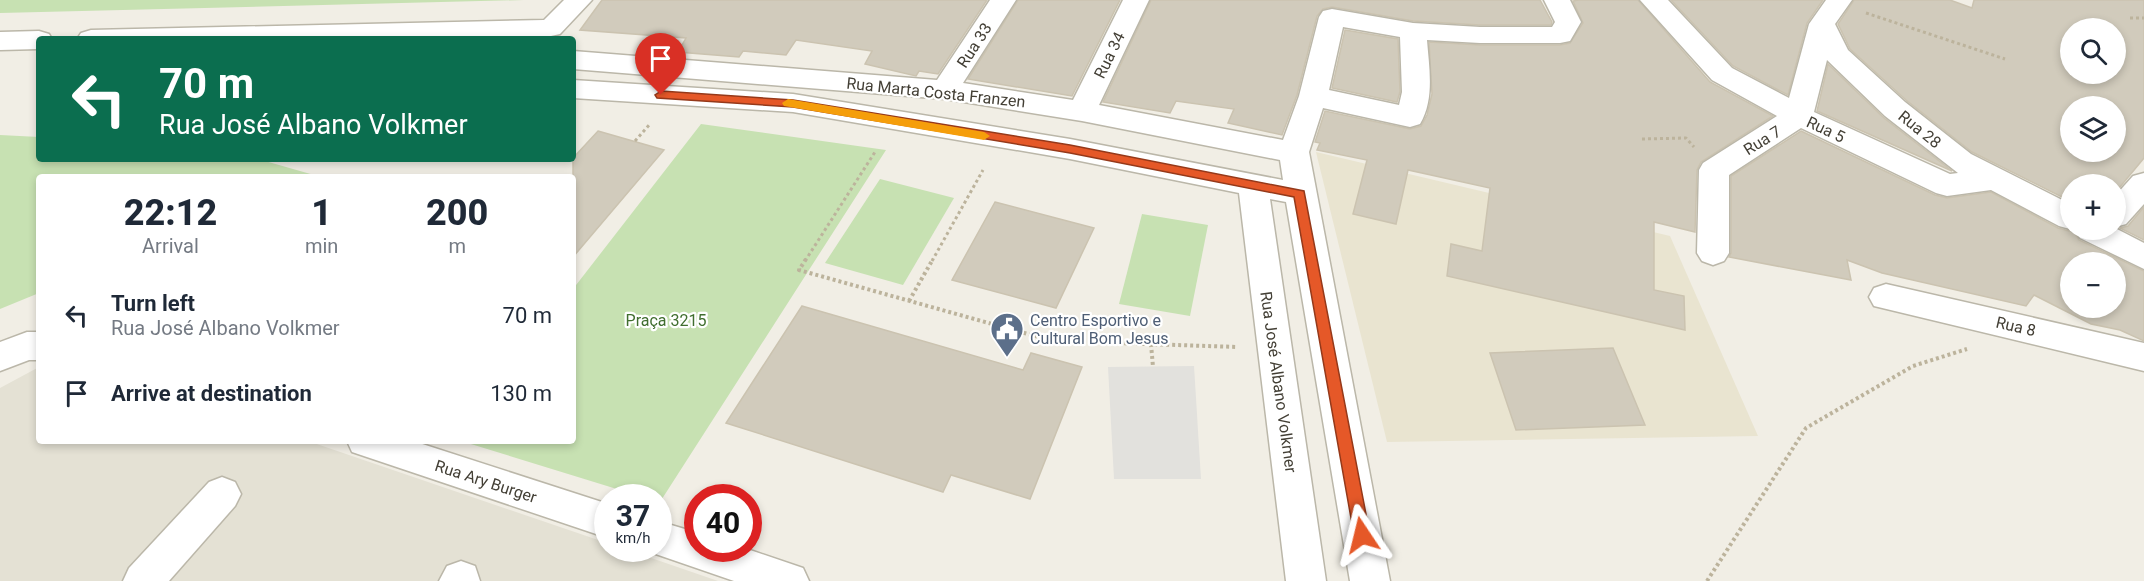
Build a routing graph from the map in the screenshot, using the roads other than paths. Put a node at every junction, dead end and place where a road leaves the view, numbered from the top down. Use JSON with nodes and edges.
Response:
{"nodes":[{"id":1,"x":579,"y":0,"type":"edge"},
{"id":2,"x":1003,"y":0,"type":"edge"},
{"id":3,"x":1136,"y":0,"type":"edge"},
{"id":4,"x":1557,"y":0,"type":"edge"},
{"id":5,"x":1653,"y":0,"type":"edge"},
{"id":6,"x":1832,"y":9,"type":"edge"},
{"id":7,"x":1413,"y":31,"type":"junction"},
{"id":8,"x":549,"y":34,"type":"edge"},
{"id":9,"x":366,"y":36,"type":"edge"},
{"id":10,"x":36,"y":40,"type":"edge"},
{"id":11,"x":0,"y":41,"type":"edge"},
{"id":12,"x":576,"y":60,"type":"edge"},
{"id":13,"x":576,"y":89,"type":"edge"},
{"id":14,"x":945,"y":90,"type":"junction"},
{"id":15,"x":1313,"y":96,"type":"junction"},
{"id":16,"x":1082,"y":111,"type":"junction"},
{"id":17,"x":1800,"y":116,"type":"junction"},
{"id":18,"x":1294,"y":152,"type":"junction"},
{"id":19,"x":1995,"y":179,"type":"junction"},
{"id":20,"x":1253,"y":184,"type":"junction"},
{"id":21,"x":2144,"y":184,"type":"edge"},
{"id":22,"x":1300,"y":194,"type":"junction"},
{"id":23,"x":2126,"y":202,"type":"edge"},
{"id":24,"x":2060,"y":214,"type":"edge"},
{"id":25,"x":2120,"y":240,"type":"edge"},
{"id":26,"x":1713,"y":253,"type":"dead end"},
{"id":27,"x":2144,"y":257,"type":"edge"},
{"id":28,"x":1886,"y":297,"type":"dead end"},
{"id":29,"x":36,"y":346,"type":"edge"},
{"id":30,"x":0,"y":357,"type":"edge"},
{"id":31,"x":2144,"y":357,"type":"edge"},
{"id":32,"x":374,"y":444,"type":"edge"},
{"id":33,"x":222,"y":494,"type":"dead end"},
{"id":34,"x":594,"y":516,"type":"edge"},
{"id":35,"x":672,"y":543,"type":"edge"},
{"id":36,"x":143,"y":581,"type":"edge"},
{"id":37,"x":789,"y":581,"type":"edge"},
{"id":38,"x":1306,"y":581,"type":"edge"},
{"id":39,"x":1370,"y":581,"type":"edge"}],
"edges":[{"from":1,"to":8,"type":"street"},
{"from":2,"to":14,"type":"street","name":"Rua 33"},
{"from":3,"to":16,"type":"street","name":"Rua 34"},
{"from":4,"to":7,"type":"street"},
{"from":5,"to":17,"type":"street","name":"Rua 5"},
{"from":6,"to":17,"type":"street","name":"Rua 7"},
{"from":6,"to":19,"type":"street","name":"Rua 28"},
{"from":7,"to":15,"type":"street"},
{"from":7,"to":15,"type":"street"},
{"from":8,"to":9,"type":"street"},
{"from":10,"to":11,"type":"street"},
{"from":12,"to":14,"type":"street","name":"Rua Marta Costa Franzen"},
{"from":13,"to":20,"type":"street"},
{"from":14,"to":16,"type":"street","name":"Rua Marta Costa Franzen"},
{"from":15,"to":18,"type":"street"},
{"from":16,"to":18,"type":"street","name":"Rua Marta Costa Franzen"},
{"from":17,"to":19,"type":"street","name":"Rua 5"},
{"from":17,"to":26,"type":"street","name":"Rua 7"},
{"from":18,"to":22,"type":"street"},
{"from":19,"to":24,"type":"street","name":"Rua 28"},
{"from":20,"to":22,"type":"street"},
{"from":20,"to":38,"type":"street","name":"Rua José Albano Volkmer"},
{"from":21,"to":23,"type":"street"},
{"from":22,"to":39,"type":"street"},
{"from":25,"to":27,"type":"street"},
{"from":28,"to":31,"type":"street","name":"Rua 8"},
{"from":29,"to":30,"type":"street"},
{"from":32,"to":34,"type":"street","name":"Rua Ary Burger"},
{"from":33,"to":36,"type":"street"},
{"from":35,"to":37,"type":"street"}]}
